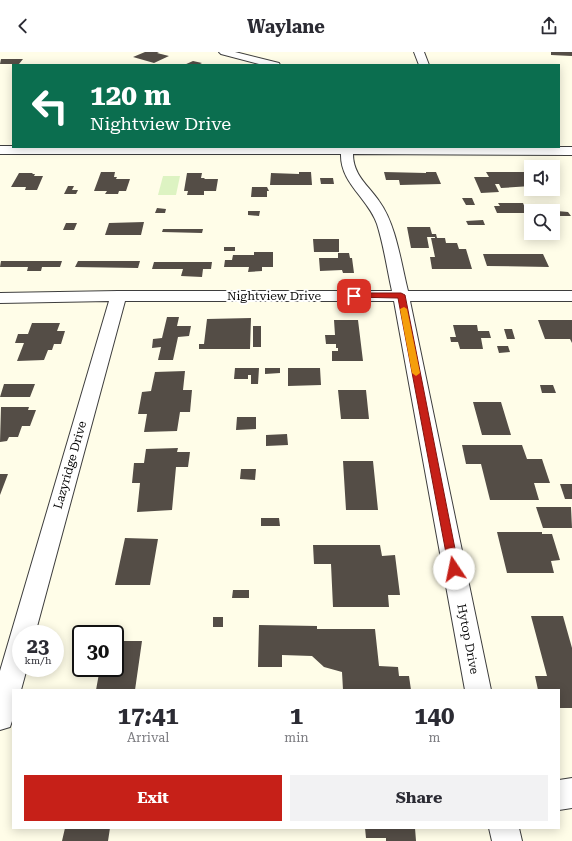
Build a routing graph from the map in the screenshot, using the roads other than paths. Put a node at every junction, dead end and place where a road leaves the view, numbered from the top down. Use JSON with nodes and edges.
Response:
{"nodes":[{"id":1,"x":224,"y":52,"type":"edge"},
{"id":2,"x":419,"y":52,"type":"edge"},
{"id":3,"x":271,"y":64,"type":"edge"},
{"id":4,"x":424,"y":64,"type":"edge"},
{"id":5,"x":462,"y":149,"type":"edge"},
{"id":6,"x":0,"y":150,"type":"edge"},
{"id":7,"x":347,"y":151,"type":"junction"},
{"id":8,"x":572,"y":151,"type":"edge"},
{"id":9,"x":401,"y":295,"type":"junction"},
{"id":10,"x":118,"y":296,"type":"junction"},
{"id":11,"x":572,"y":296,"type":"edge"},
{"id":12,"x":0,"y":298,"type":"edge"},
{"id":13,"x":26,"y":625,"type":"edge"},
{"id":14,"x":12,"y":674,"type":"edge"},
{"id":15,"x":478,"y":689,"type":"edge"},
{"id":16,"x":0,"y":717,"type":"edge"},
{"id":17,"x":572,"y":793,"type":"edge"},
{"id":18,"x":560,"y":795,"type":"edge"},
{"id":19,"x":504,"y":829,"type":"edge"},
{"id":20,"x":507,"y":841,"type":"edge"}],
"edges":[{"from":1,"to":3,"type":"street"},
{"from":2,"to":4,"type":"street"},
{"from":5,"to":7,"type":"street"},
{"from":5,"to":8,"type":"street"},
{"from":6,"to":7,"type":"street"},
{"from":7,"to":9,"type":"street","name":"Hytop Drive"},
{"from":9,"to":10,"type":"street","name":"Nightview Drive"},
{"from":9,"to":11,"type":"street","name":"Nightview Drive"},
{"from":9,"to":15,"type":"street","name":"Hytop Drive"},
{"from":10,"to":12,"type":"street","name":"Nightview Drive"},
{"from":10,"to":13,"type":"street","name":"Lazyridge Drive"},
{"from":14,"to":16,"type":"street"},
{"from":17,"to":18,"type":"street"},
{"from":19,"to":20,"type":"street"}]}
